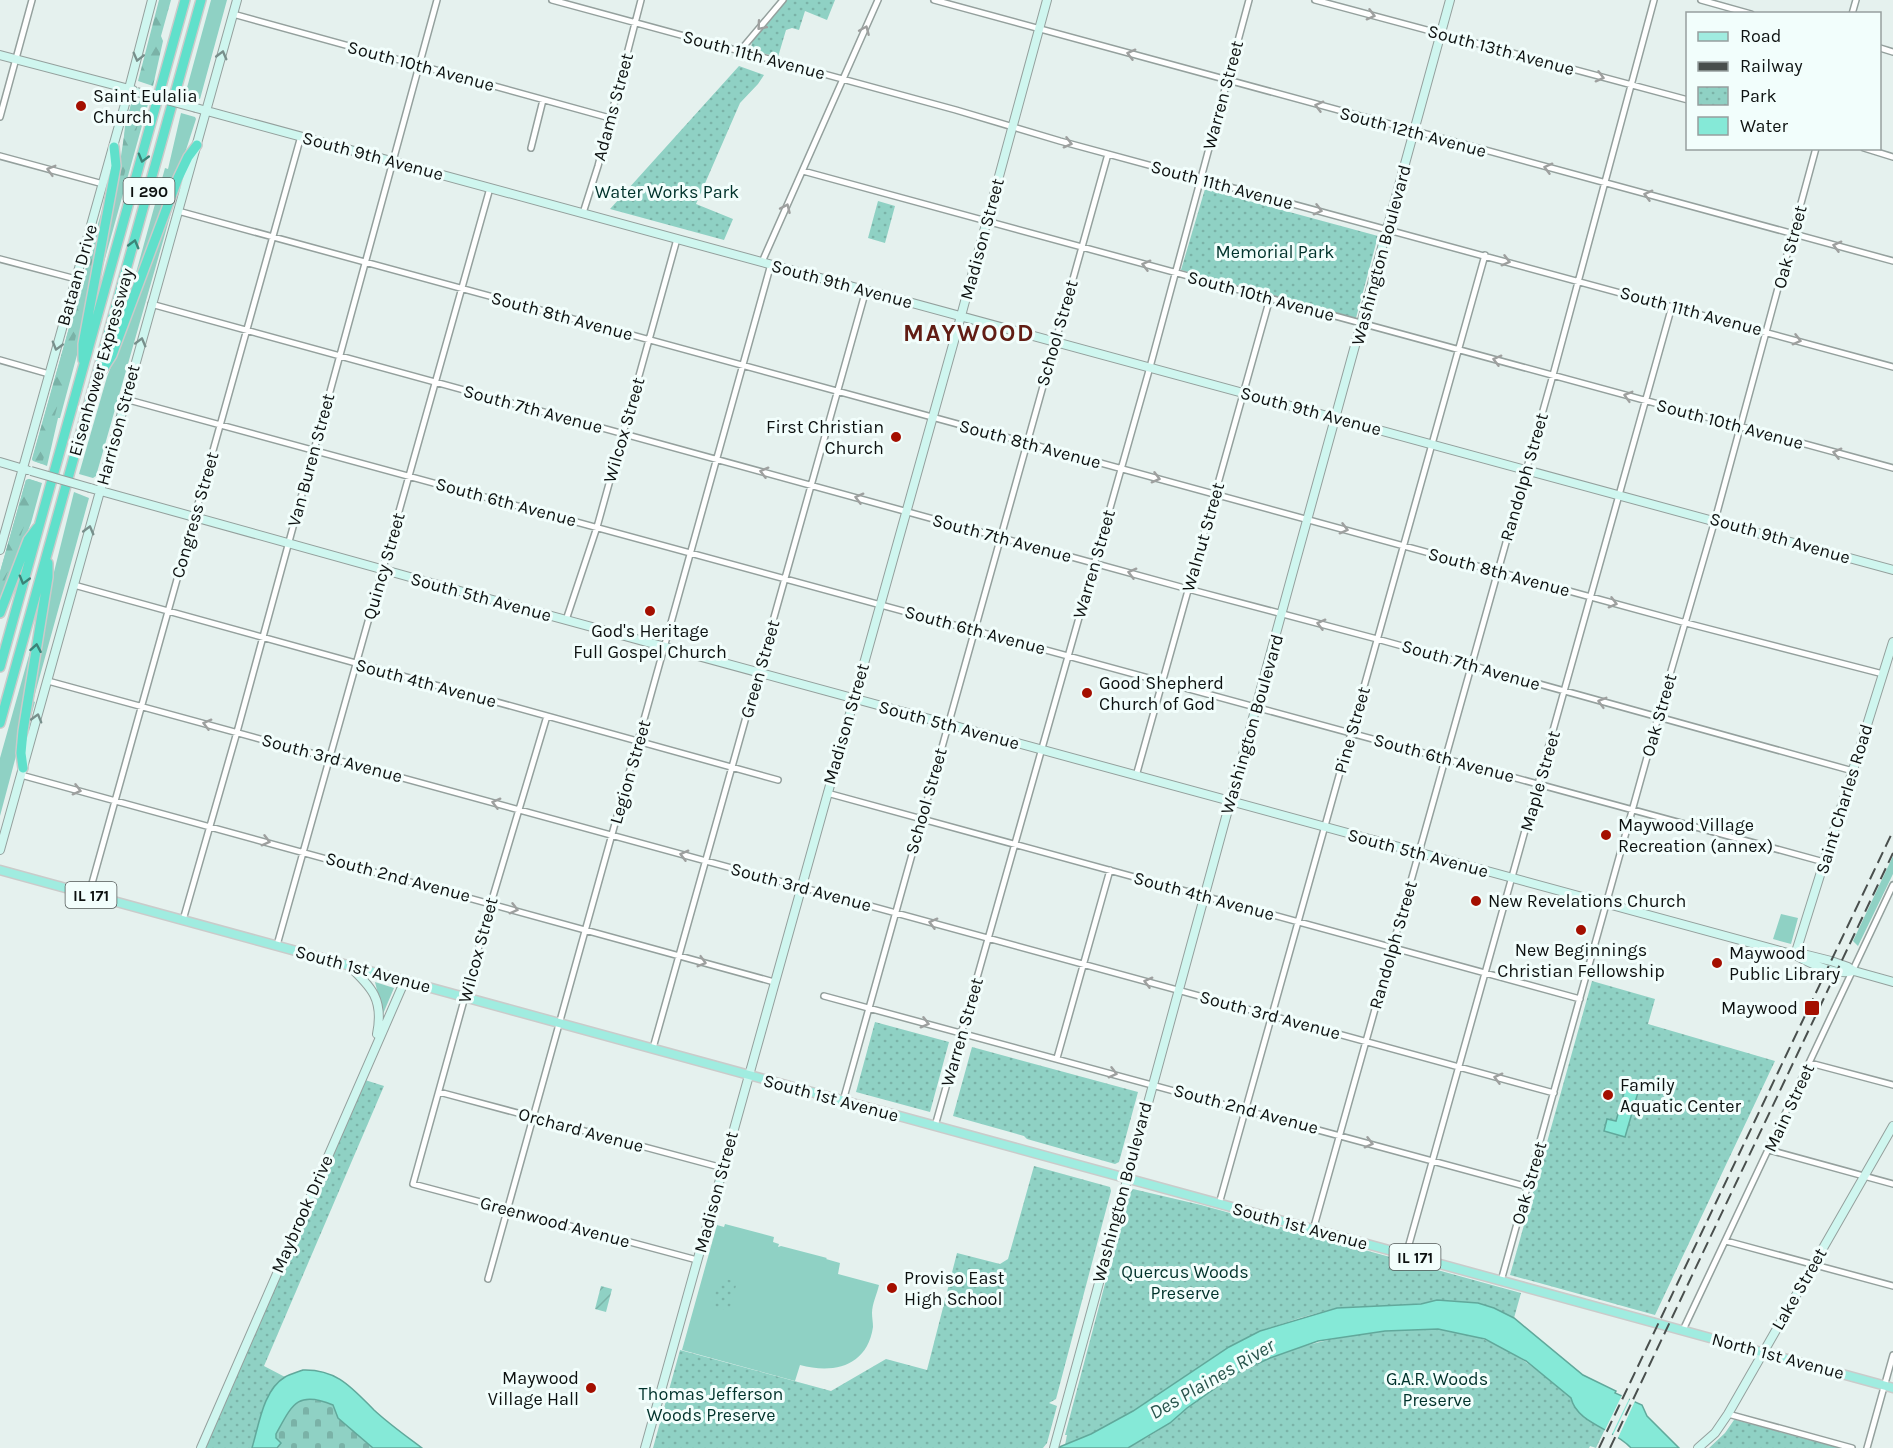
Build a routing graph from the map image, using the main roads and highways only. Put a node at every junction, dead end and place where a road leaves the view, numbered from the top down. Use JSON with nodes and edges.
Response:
{"nodes":[{"id":1,"x":185,"y":0,"type":"edge"},
{"id":2,"x":201,"y":0,"type":"edge"},
{"id":3,"x":197,"y":145,"type":"road end"},
{"id":4,"x":114,"y":147,"type":"road end"},
{"id":5,"x":84,"y":368,"type":"junction"},
{"id":6,"x":96,"y":382,"type":"junction"},
{"id":7,"x":40,"y":524,"type":"junction"},
{"id":8,"x":47,"y":553,"type":"junction"},
{"id":9,"x":0,"y":613,"type":"edge"},
{"id":10,"x":0,"y":667,"type":"edge"},
{"id":11,"x":0,"y":723,"type":"edge"},
{"id":12,"x":22,"y":771,"type":"road end"},
{"id":13,"x":0,"y":870,"type":"edge"},
{"id":14,"x":1662,"y":1324,"type":"joint"},
{"id":15,"x":1889,"y":1386,"type":"edge"}],
"edges":[{"from":1,"to":5,"type":"highway","name":"Eisenhower Expressway","number":"I 290","one_way":true},
{"from":6,"to":2,"type":"highway","name":"Eisenhower Expressway","number":"I 290","one_way":true},
{"from":3,"to":6,"type":"highway"},
{"from":4,"to":5,"type":"highway"},
{"from":5,"to":7,"type":"highway","name":"Eisenhower Expressway","number":"I 290"},
{"from":6,"to":8,"type":"highway","name":"Eisenhower Expressway","number":"I 290"},
{"from":7,"to":9,"type":"highway"},
{"from":7,"to":10,"type":"highway","name":"Eisenhower Expressway","number":"I 290","one_way":true},
{"from":8,"to":11,"type":"highway","name":"Eisenhower Expressway","number":"I 290"},
{"from":12,"to":8,"type":"highway","one_way":true},
{"from":13,"to":14,"type":"main road","name":"South 1st Avenue","number":"IL 171"},
{"from":14,"to":15,"type":"main road","name":"North 1st Avenue","number":"IL 171"}]}
